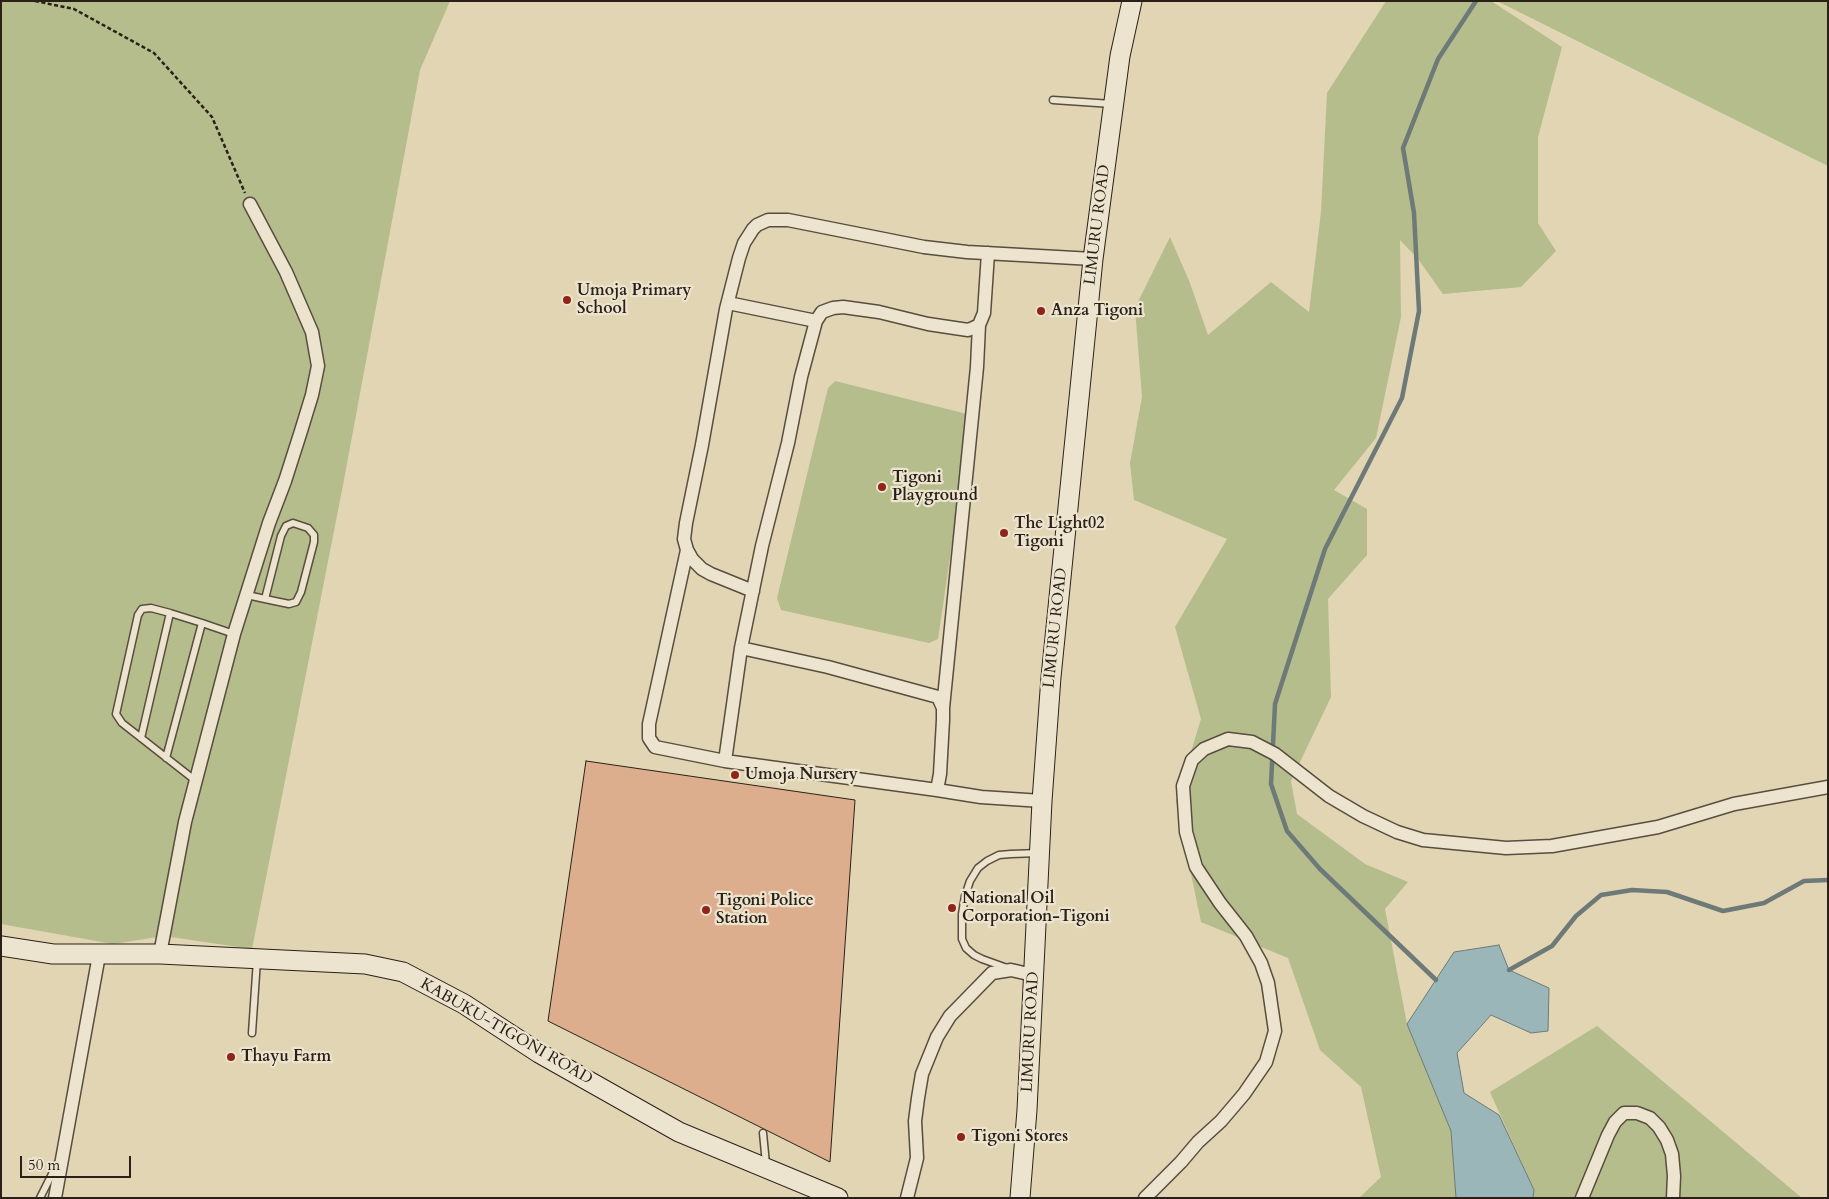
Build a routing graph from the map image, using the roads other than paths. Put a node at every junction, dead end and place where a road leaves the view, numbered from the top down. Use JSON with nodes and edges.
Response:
{"nodes":[{"id":1,"x":1132,"y":1,"type":"edge"},
{"id":2,"x":1053,"y":100,"type":"dead end"},
{"id":3,"x":1113,"y":104,"type":"junction"},
{"id":4,"x":250,"y":204,"type":"road end"},
{"id":5,"x":988,"y":254,"type":"junction"},
{"id":6,"x":1093,"y":259,"type":"junction"},
{"id":7,"x":728,"y":303,"type":"junction"},
{"id":8,"x":816,"y":321,"type":"junction"},
{"id":9,"x":979,"y":325,"type":"junction"},
{"id":10,"x":687,"y":550,"type":"junction"},
{"id":11,"x":753,"y":592,"type":"junction"},
{"id":12,"x":247,"y":595,"type":"junction"},
{"id":13,"x":265,"y":599,"type":"junction"},
{"id":14,"x":170,"y":613,"type":"junction"},
{"id":15,"x":202,"y":622,"type":"junction"},
{"id":16,"x":234,"y":634,"type":"junction"},
{"id":17,"x":741,"y":648,"type":"junction"},
{"id":18,"x":943,"y":708,"type":"junction"},
{"id":19,"x":141,"y":738,"type":"junction"},
{"id":20,"x":166,"y":758,"type":"junction"},
{"id":21,"x":725,"y":761,"type":"junction"},
{"id":22,"x":196,"y":781,"type":"junction"},
{"id":23,"x":1828,"y":787,"type":"edge"},
{"id":24,"x":936,"y":790,"type":"junction"},
{"id":25,"x":1042,"y":801,"type":"junction"},
{"id":26,"x":1040,"y":853,"type":"junction"},
{"id":27,"x":1,"y":946,"type":"edge"},
{"id":28,"x":160,"y":954,"type":"junction"},
{"id":29,"x":99,"y":955,"type":"junction"},
{"id":30,"x":257,"y":959,"type":"junction"},
{"id":31,"x":1010,"y":970,"type":"junction"},
{"id":32,"x":1033,"y":975,"type":"junction"},
{"id":33,"x":252,"y":1033,"type":"dead end"},
{"id":34,"x":763,"y":1133,"type":"dead end"},
{"id":35,"x":64,"y":1149,"type":"junction"},
{"id":36,"x":766,"y":1168,"type":"junction"},
{"id":37,"x":40,"y":1198,"type":"edge"},
{"id":38,"x":56,"y":1198,"type":"edge"},
{"id":39,"x":838,"y":1198,"type":"edge"},
{"id":40,"x":907,"y":1198,"type":"edge"},
{"id":41,"x":1020,"y":1198,"type":"edge"},
{"id":42,"x":1145,"y":1198,"type":"edge"},
{"id":43,"x":1582,"y":1198,"type":"edge"},
{"id":44,"x":1674,"y":1198,"type":"edge"}],
"edges":[{"from":1,"to":3,"type":"main road","name":"LIMURU ROAD"},
{"from":2,"to":3,"type":"lane"},
{"from":3,"to":6,"type":"main road","name":"LIMURU ROAD"},
{"from":4,"to":12,"type":"street"},
{"from":5,"to":6,"type":"street"},
{"from":5,"to":7,"type":"street"},
{"from":5,"to":9,"type":"street"},
{"from":6,"to":25,"type":"main road","name":"LIMURU ROAD"},
{"from":7,"to":8,"type":"street"},
{"from":7,"to":10,"type":"street"},
{"from":8,"to":9,"type":"street"},
{"from":8,"to":11,"type":"street"},
{"from":9,"to":18,"type":"street"},
{"from":10,"to":11,"type":"street"},
{"from":10,"to":21,"type":"street"},
{"from":11,"to":17,"type":"street"},
{"from":12,"to":13,"type":"lane"},
{"from":12,"to":16,"type":"street"},
{"from":13,"to":13,"type":"lane"},
{"from":14,"to":15,"type":"lane"},
{"from":14,"to":19,"type":"lane"},
{"from":14,"to":19,"type":"lane"},
{"from":15,"to":16,"type":"lane"},
{"from":15,"to":20,"type":"lane"},
{"from":16,"to":22,"type":"street"},
{"from":17,"to":18,"type":"street"},
{"from":17,"to":21,"type":"street"},
{"from":18,"to":24,"type":"street"},
{"from":19,"to":20,"type":"lane"},
{"from":20,"to":22,"type":"lane"},
{"from":21,"to":24,"type":"street"},
{"from":22,"to":28,"type":"street"},
{"from":23,"to":42,"type":"street"},
{"from":24,"to":25,"type":"street"},
{"from":25,"to":26,"type":"main road","name":"LIMURU ROAD"},
{"from":26,"to":31,"type":"lane"},
{"from":26,"to":32,"type":"main road","name":"LIMURU ROAD"},
{"from":27,"to":29,"type":"main road","name":"KABUKU-TIGONI ROAD"},
{"from":28,"to":29,"type":"main road","name":"KABUKU-TIGONI ROAD"},
{"from":28,"to":30,"type":"main road","name":"KABUKU-TIGONI ROAD"},
{"from":29,"to":35,"type":"street"},
{"from":30,"to":33,"type":"lane"},
{"from":30,"to":36,"type":"main road","name":"KABUKU-TIGONI ROAD"},
{"from":31,"to":32,"type":"street"},
{"from":31,"to":40,"type":"street"},
{"from":32,"to":41,"type":"main road","name":"LIMURU ROAD"},
{"from":34,"to":36,"type":"lane"},
{"from":35,"to":37,"type":"lane"},
{"from":35,"to":38,"type":"street"},
{"from":36,"to":39,"type":"main road","name":"KABUKU-TIGONI ROAD"},
{"from":43,"to":44,"type":"street"}]}
